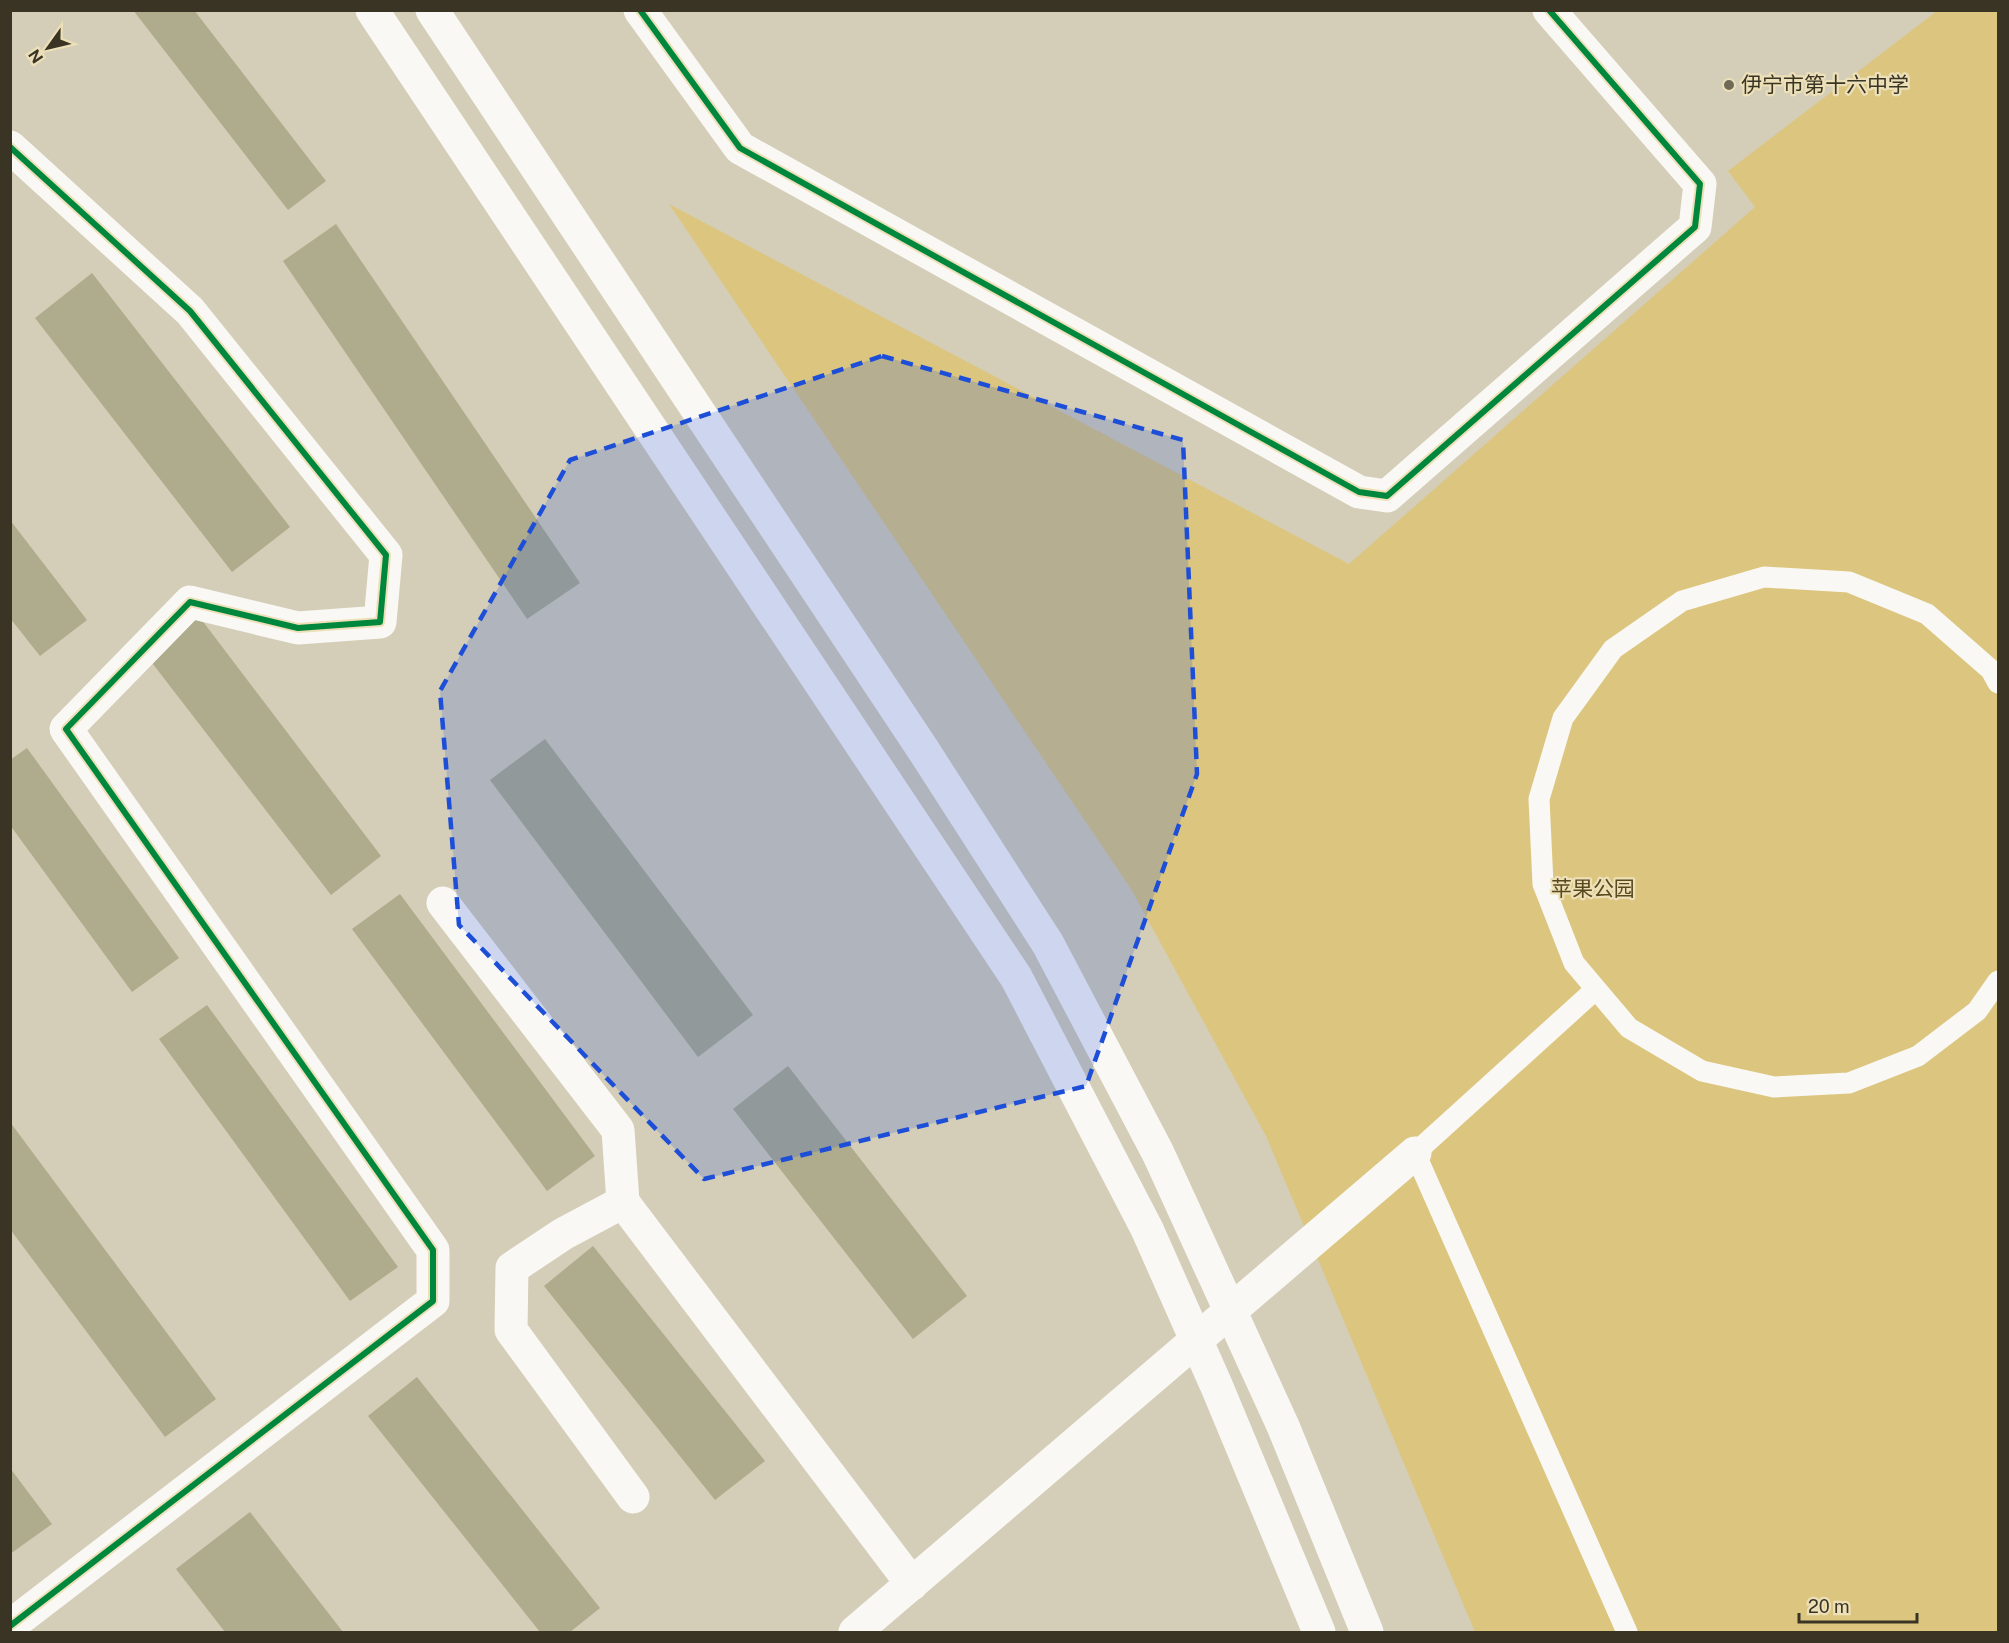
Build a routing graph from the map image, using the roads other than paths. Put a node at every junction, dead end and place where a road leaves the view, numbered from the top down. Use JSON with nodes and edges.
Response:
{"nodes":[{"id":1,"x":432,"y":10,"type":"edge"},
{"id":2,"x":640,"y":10,"type":"edge"},
{"id":3,"x":1549,"y":10,"type":"edge"},
{"id":4,"x":376,"y":12,"type":"edge"},
{"id":5,"x":10,"y":147,"type":"edge"},
{"id":6,"x":1996,"y":672,"type":"edge"},
{"id":7,"x":443,"y":903,"type":"dead end"},
{"id":8,"x":1998,"y":981,"type":"edge"},
{"id":9,"x":1596,"y":989,"type":"junction"},
{"id":10,"x":1415,"y":1153,"type":"junction"},
{"id":11,"x":623,"y":1202,"type":"junction"},
{"id":12,"x":1230,"y":1311,"type":"junction"},
{"id":13,"x":1197,"y":1340,"type":"junction"},
{"id":14,"x":633,"y":1497,"type":"dead end"},
{"id":15,"x":912,"y":1584,"type":"junction"},
{"id":16,"x":10,"y":1626,"type":"edge"},
{"id":17,"x":855,"y":1632,"type":"edge"},
{"id":18,"x":1319,"y":1632,"type":"edge"},
{"id":19,"x":1367,"y":1632,"type":"edge"},
{"id":20,"x":1627,"y":1632,"type":"edge"}],
"edges":[{"from":1,"to":12,"type":"street"},
{"from":2,"to":3,"type":"street"},
{"from":4,"to":13,"type":"street"},
{"from":5,"to":16,"type":"street"},
{"from":6,"to":9,"type":"lane"},
{"from":7,"to":11,"type":"street"},
{"from":8,"to":9,"type":"lane"},
{"from":9,"to":10,"type":"lane"},
{"from":10,"to":12,"type":"street"},
{"from":10,"to":20,"type":"lane"},
{"from":11,"to":14,"type":"street"},
{"from":11,"to":15,"type":"street"},
{"from":12,"to":13,"type":"street"},
{"from":12,"to":19,"type":"street"},
{"from":13,"to":15,"type":"street"},
{"from":13,"to":18,"type":"street"},
{"from":15,"to":17,"type":"street"}]}
